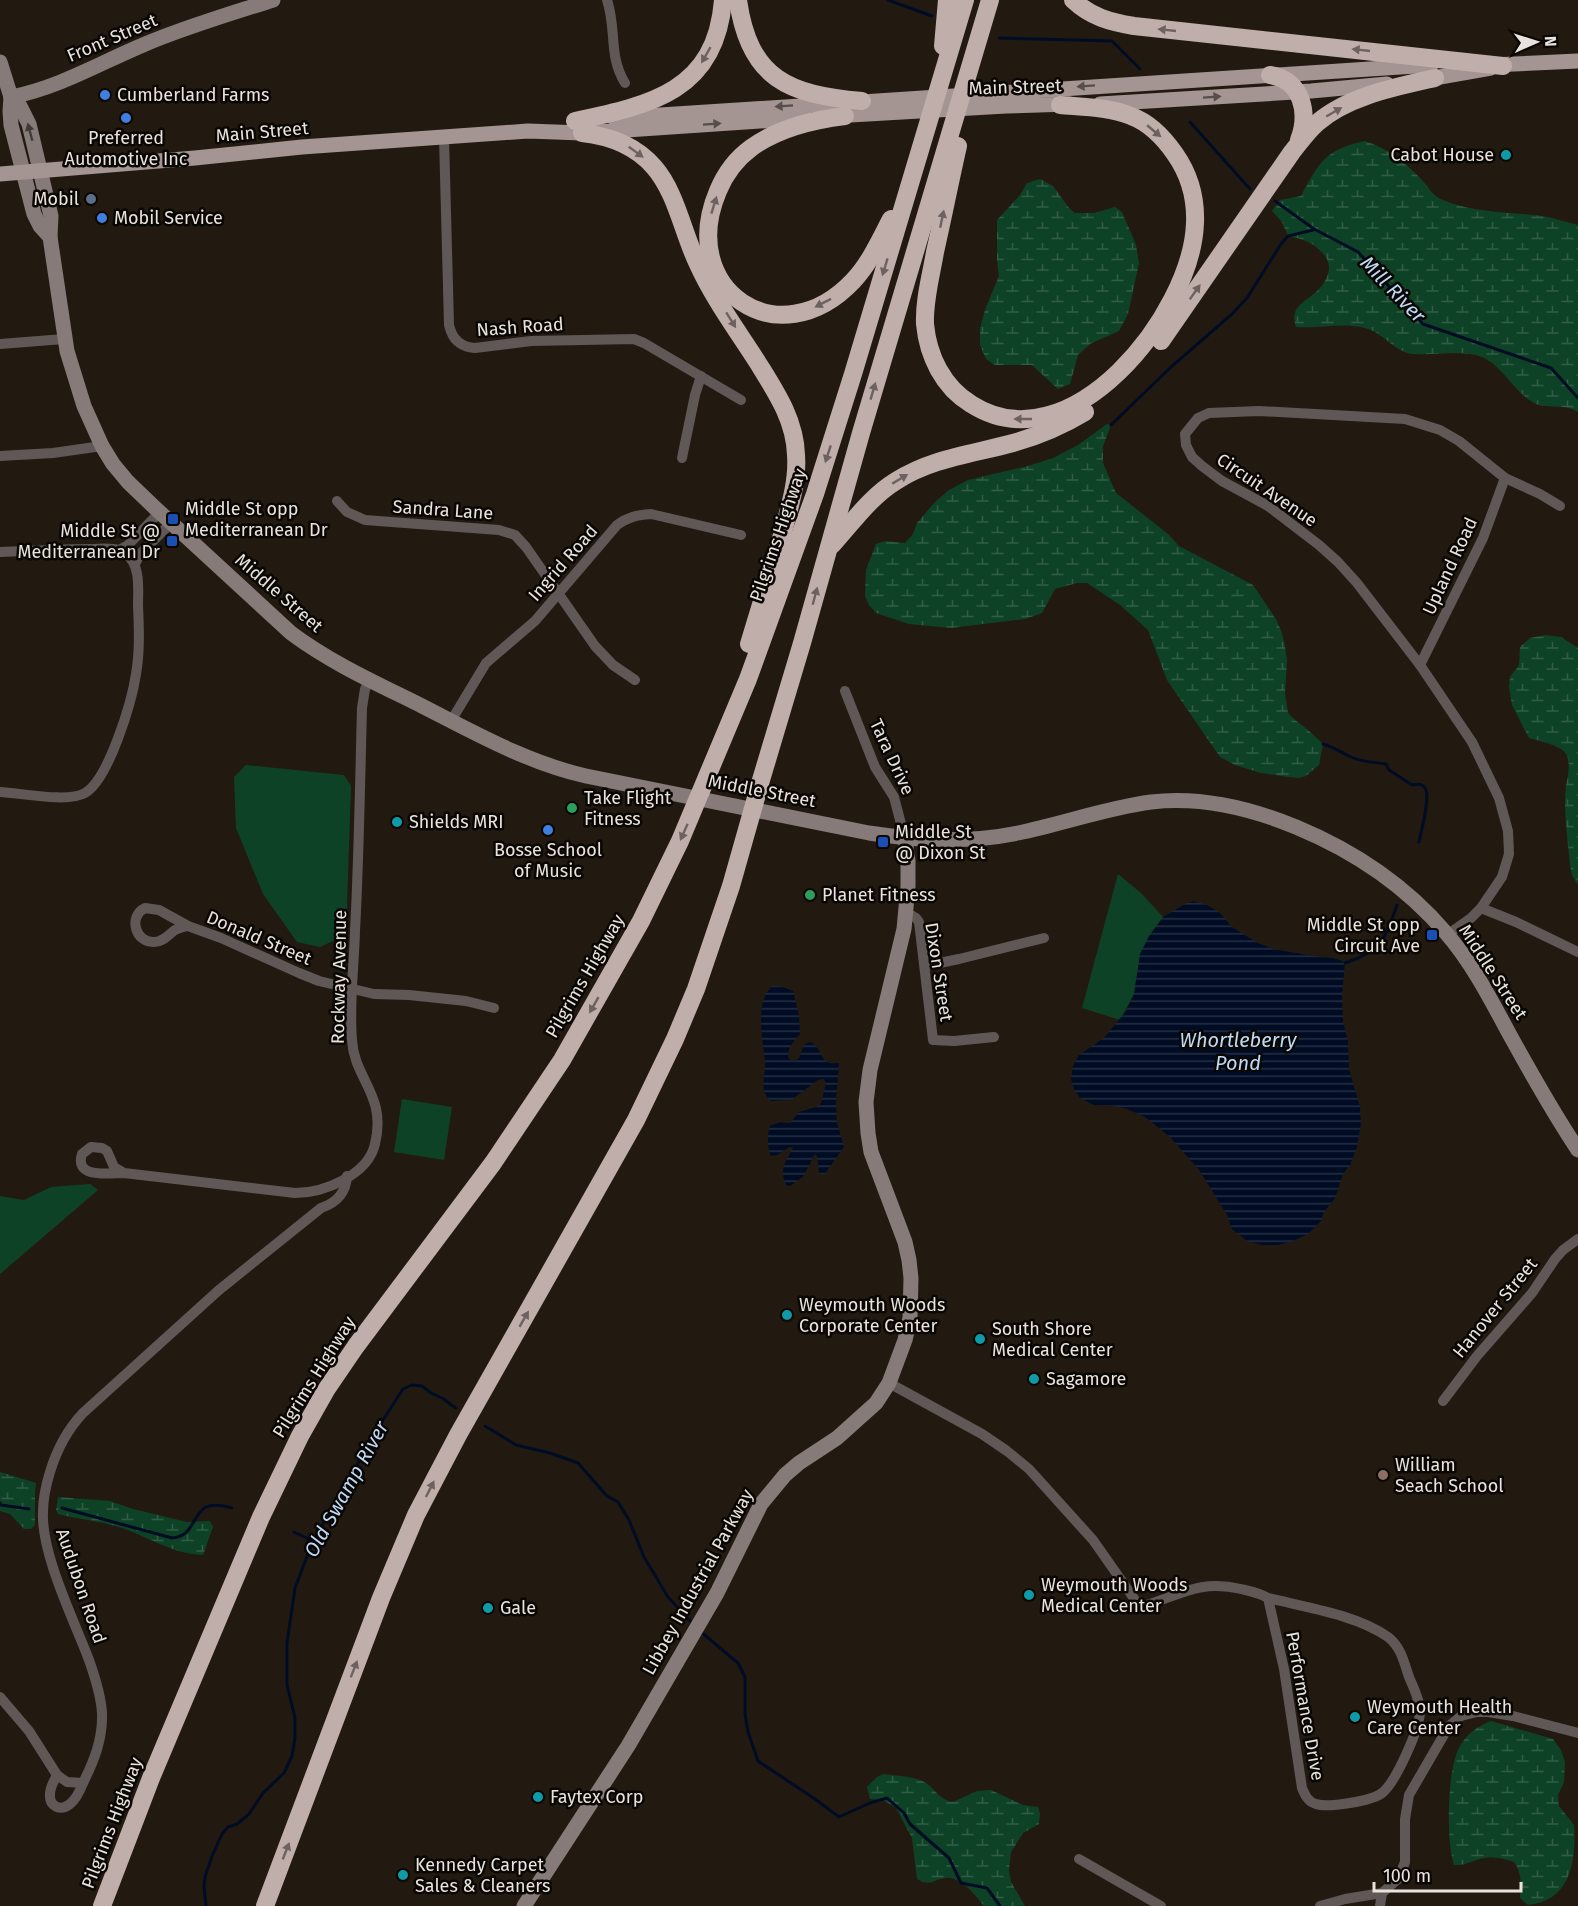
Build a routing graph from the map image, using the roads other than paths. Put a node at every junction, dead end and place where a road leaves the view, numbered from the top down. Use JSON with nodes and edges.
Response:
{"nodes":[{"id":1,"x":273,"y":0,"type":"edge"},
{"id":2,"x":607,"y":0,"type":"edge"},
{"id":3,"x":723,"y":0,"type":"edge"},
{"id":4,"x":738,"y":0,"type":"edge"},
{"id":5,"x":947,"y":0,"type":"edge"},
{"id":6,"x":965,"y":0,"type":"edge"},
{"id":7,"x":1073,"y":0,"type":"edge"},
{"id":8,"x":990,"y":1,"type":"edge"},
{"id":9,"x":1578,"y":61,"type":"edge"},
{"id":10,"x":0,"y":62,"type":"edge"},
{"id":11,"x":1503,"y":66,"type":"junction"},
{"id":12,"x":1270,"y":75,"type":"junction"},
{"id":13,"x":1435,"y":78,"type":"junction"},
{"id":14,"x":941,"y":81,"type":"junction"},
{"id":15,"x":625,"y":83,"type":"dead end"},
{"id":16,"x":1298,"y":92,"type":"junction"},
{"id":17,"x":6,"y":98,"type":"edge"},
{"id":18,"x":988,"y":100,"type":"junction"},
{"id":19,"x":862,"y":101,"type":"junction"},
{"id":20,"x":904,"y":105,"type":"junction"},
{"id":21,"x":1060,"y":105,"type":"junction"},
{"id":22,"x":845,"y":116,"type":"junction"},
{"id":23,"x":579,"y":127,"type":"junction"},
{"id":24,"x":444,"y":137,"type":"junction"},
{"id":25,"x":920,"y":151,"type":"junction"},
{"id":26,"x":1292,"y":152,"type":"junction"},
{"id":27,"x":40,"y":170,"type":"junction"},
{"id":28,"x":23,"y":172,"type":"junction"},
{"id":29,"x":0,"y":174,"type":"edge"},
{"id":30,"x":50,"y":237,"type":"junction"},
{"id":31,"x":64,"y":339,"type":"junction"},
{"id":32,"x":0,"y":344,"type":"edge"},
{"id":33,"x":701,"y":376,"type":"junction"},
{"id":34,"x":741,"y":400,"type":"dead end"},
{"id":35,"x":102,"y":446,"type":"junction"},
{"id":36,"x":0,"y":456,"type":"edge"},
{"id":37,"x":682,"y":458,"type":"dead end"},
{"id":38,"x":1505,"y":478,"type":"junction"},
{"id":39,"x":337,"y":501,"type":"dead end"},
{"id":40,"x":1560,"y":506,"type":"dead end"},
{"id":41,"x":159,"y":513,"type":"junction"},
{"id":42,"x":171,"y":524,"type":"junction"},
{"id":43,"x":741,"y":535,"type":"dead end"},
{"id":44,"x":828,"y":549,"type":"junction"},
{"id":45,"x":119,"y":550,"type":"junction"},
{"id":46,"x":0,"y":552,"type":"edge"},
{"id":47,"x":135,"y":564,"type":"junction"},
{"id":48,"x":558,"y":593,"type":"junction"},
{"id":49,"x":1420,"y":665,"type":"junction"},
{"id":50,"x":370,"y":680,"type":"junction"},
{"id":51,"x":635,"y":680,"type":"dead end"},
{"id":52,"x":845,"y":691,"type":"dead end"},
{"id":53,"x":451,"y":721,"type":"junction"},
{"id":54,"x":708,"y":777,"type":"junction"},
{"id":55,"x":0,"y":792,"type":"edge"},
{"id":56,"x":905,"y":839,"type":"junction"},
{"id":57,"x":1481,"y":908,"type":"junction"},
{"id":58,"x":906,"y":912,"type":"junction"},
{"id":59,"x":188,"y":926,"type":"junction"},
{"id":60,"x":1447,"y":935,"type":"junction"},
{"id":61,"x":1044,"y":938,"type":"dead end"},
{"id":62,"x":1578,"y":952,"type":"edge"},
{"id":63,"x":925,"y":966,"type":"junction"},
{"id":64,"x":352,"y":989,"type":"junction"},
{"id":65,"x":494,"y":1008,"type":"dead end"},
{"id":66,"x":994,"y":1037,"type":"dead end"},
{"id":67,"x":1578,"y":1150,"type":"edge"},
{"id":68,"x":124,"y":1173,"type":"dead end"},
{"id":69,"x":347,"y":1176,"type":"junction"},
{"id":70,"x":317,"y":1190,"type":"junction"},
{"id":71,"x":321,"y":1208,"type":"junction"},
{"id":72,"x":1578,"y":1239,"type":"edge"},
{"id":73,"x":889,"y":1383,"type":"junction"},
{"id":74,"x":1443,"y":1401,"type":"dead end"},
{"id":75,"x":1268,"y":1598,"type":"junction"},
{"id":76,"x":0,"y":1697,"type":"edge"},
{"id":77,"x":1578,"y":1733,"type":"edge"},
{"id":78,"x":57,"y":1775,"type":"junction"},
{"id":79,"x":83,"y":1783,"type":"junction"},
{"id":80,"x":1079,"y":1859,"type":"dead end"},
{"id":81,"x":1382,"y":1893,"type":"junction"},
{"id":82,"x":102,"y":1906,"type":"edge"},
{"id":83,"x":265,"y":1906,"type":"edge"},
{"id":84,"x":524,"y":1906,"type":"edge"},
{"id":85,"x":1161,"y":1906,"type":"edge"},
{"id":86,"x":1320,"y":1906,"type":"edge"},
{"id":87,"x":1380,"y":1906,"type":"edge"}],
"edges":[{"from":1,"to":17,"type":"main road","name":"Front Street"},
{"from":2,"to":15,"type":"street"},
{"from":3,"to":23,"type":"highway","one_way":true},
{"from":4,"to":19,"type":"highway"},
{"from":5,"to":14,"type":"highway"},
{"from":6,"to":14,"type":"highway","name":"Pilgrims Highway"},
{"from":11,"to":7,"type":"highway","one_way":true},
{"from":21,"to":8,"type":"highway","one_way":true},
{"from":44,"to":8,"type":"highway","one_way":true},
{"from":9,"to":11,"type":"main road","name":"Main Street"},
{"from":10,"to":17,"type":"main road"},
{"from":11,"to":12,"type":"main road","name":"Main Street"},
{"from":11,"to":13,"type":"main road","name":"Main Street"},
{"from":12,"to":16,"type":"highway"},
{"from":12,"to":18,"type":"main road","name":"Main Street","one_way":true},
{"from":13,"to":16,"type":"main road","name":"Main Street"},
{"from":26,"to":13,"type":"highway","one_way":true},
{"from":14,"to":25,"type":"highway","name":"Pilgrims Highway"},
{"from":21,"to":16,"type":"main road","name":"Main Street","one_way":true},
{"from":16,"to":26,"type":"highway"},
{"from":27,"to":17,"type":"main road","name":"Middle Street","one_way":true},
{"from":17,"to":28,"type":"main road","name":"Middle Street"},
{"from":18,"to":20,"type":"main road","name":"Main Street"},
{"from":18,"to":21,"type":"main road","name":"Main Street"},
{"from":19,"to":20,"type":"main road","name":"Main Street"},
{"from":19,"to":23,"type":"main road","name":"Main Street","one_way":true},
{"from":20,"to":22,"type":"main road","name":"Main Street"},
{"from":23,"to":22,"type":"main road","name":"Main Street","one_way":true},
{"from":25,"to":22,"type":"highway","one_way":true},
{"from":23,"to":24,"type":"main road","name":"Main Street"},
{"from":23,"to":54,"type":"highway","one_way":true},
{"from":24,"to":27,"type":"main road","name":"Main Street"},
{"from":24,"to":33,"type":"street","name":"Nash Road"},
{"from":25,"to":54,"type":"highway","name":"Pilgrims Highway","one_way":true},
{"from":44,"to":26,"type":"highway","one_way":true},
{"from":27,"to":28,"type":"main road","name":"Main Street"},
{"from":27,"to":30,"type":"main road","name":"Middle Street"},
{"from":28,"to":29,"type":"main road","name":"Main Street"},
{"from":28,"to":30,"type":"main road","name":"Middle Street"},
{"from":30,"to":31,"type":"main road","name":"Middle Street"},
{"from":31,"to":32,"type":"street"},
{"from":31,"to":35,"type":"main road","name":"Middle Street"},
{"from":33,"to":34,"type":"street","name":"Nash Road"},
{"from":33,"to":37,"type":"street"},
{"from":35,"to":36,"type":"street"},
{"from":35,"to":41,"type":"main road","name":"Middle Street"},
{"from":38,"to":40,"type":"street","name":"Circuit Avenue"},
{"from":38,"to":49,"type":"street","name":"Upland Road"},
{"from":38,"to":49,"type":"street","name":"Circuit Avenue"},
{"from":39,"to":48,"type":"street","name":"Sandra Lane"},
{"from":41,"to":42,"type":"main road","name":"Middle Street"},
{"from":41,"to":45,"type":"street"},
{"from":42,"to":47,"type":"street"},
{"from":42,"to":50,"type":"main road","name":"Middle Street"},
{"from":43,"to":48,"type":"street","name":"Ingrid Road"},
{"from":83,"to":44,"type":"highway","one_way":true},
{"from":45,"to":46,"type":"street"},
{"from":45,"to":47,"type":"street"},
{"from":47,"to":55,"type":"street"},
{"from":48,"to":51,"type":"street","name":"Sandra Lane"},
{"from":48,"to":53,"type":"street","name":"Ingrid Road"},
{"from":49,"to":57,"type":"street","name":"Circuit Avenue"},
{"from":50,"to":53,"type":"main road","name":"Middle Street"},
{"from":50,"to":64,"type":"street","name":"Rockway Avenue"},
{"from":52,"to":56,"type":"street","name":"Tara Drive"},
{"from":53,"to":56,"type":"main road","name":"Middle Street"},
{"from":54,"to":82,"type":"highway","name":"Pilgrims Highway","one_way":true},
{"from":56,"to":58,"type":"main road","name":"Libbey Industrial Parkway"},
{"from":56,"to":60,"type":"main road","name":"Middle Street"},
{"from":57,"to":60,"type":"street","name":"Circuit Avenue"},
{"from":57,"to":62,"type":"street"},
{"from":58,"to":63,"type":"street","name":"Dixon Street"},
{"from":58,"to":73,"type":"main road","name":"Libbey Industrial Parkway"},
{"from":59,"to":59,"type":"street","name":"Donald Street"},
{"from":59,"to":64,"type":"street","name":"Donald Street"},
{"from":60,"to":67,"type":"main road","name":"Middle Street"},
{"from":61,"to":63,"type":"street"},
{"from":63,"to":66,"type":"street","name":"Dixon Street"},
{"from":64,"to":65,"type":"street","name":"Donald Street"},
{"from":64,"to":69,"type":"street","name":"Rockway Avenue"},
{"from":68,"to":70,"type":"street","name":"Rockway Avenue"},
{"from":69,"to":70,"type":"street","name":"Rockway Avenue"},
{"from":69,"to":71,"type":"street","name":"Audubon Road"},
{"from":70,"to":71,"type":"street"},
{"from":71,"to":79,"type":"street","name":"Audubon Road"},
{"from":72,"to":74,"type":"street","name":"Hanover Street"},
{"from":73,"to":75,"type":"street","name":"Performance Drive"},
{"from":73,"to":84,"type":"main road","name":"Libbey Industrial Parkway"},
{"from":75,"to":75,"type":"street","name":"Performance Drive"},
{"from":76,"to":78,"type":"street"},
{"from":77,"to":81,"type":"street"},
{"from":78,"to":79,"type":"street"},
{"from":78,"to":79,"type":"street","name":"Audubon Road"},
{"from":80,"to":85,"type":"street"},
{"from":81,"to":86,"type":"street"},
{"from":81,"to":87,"type":"street"}]}
